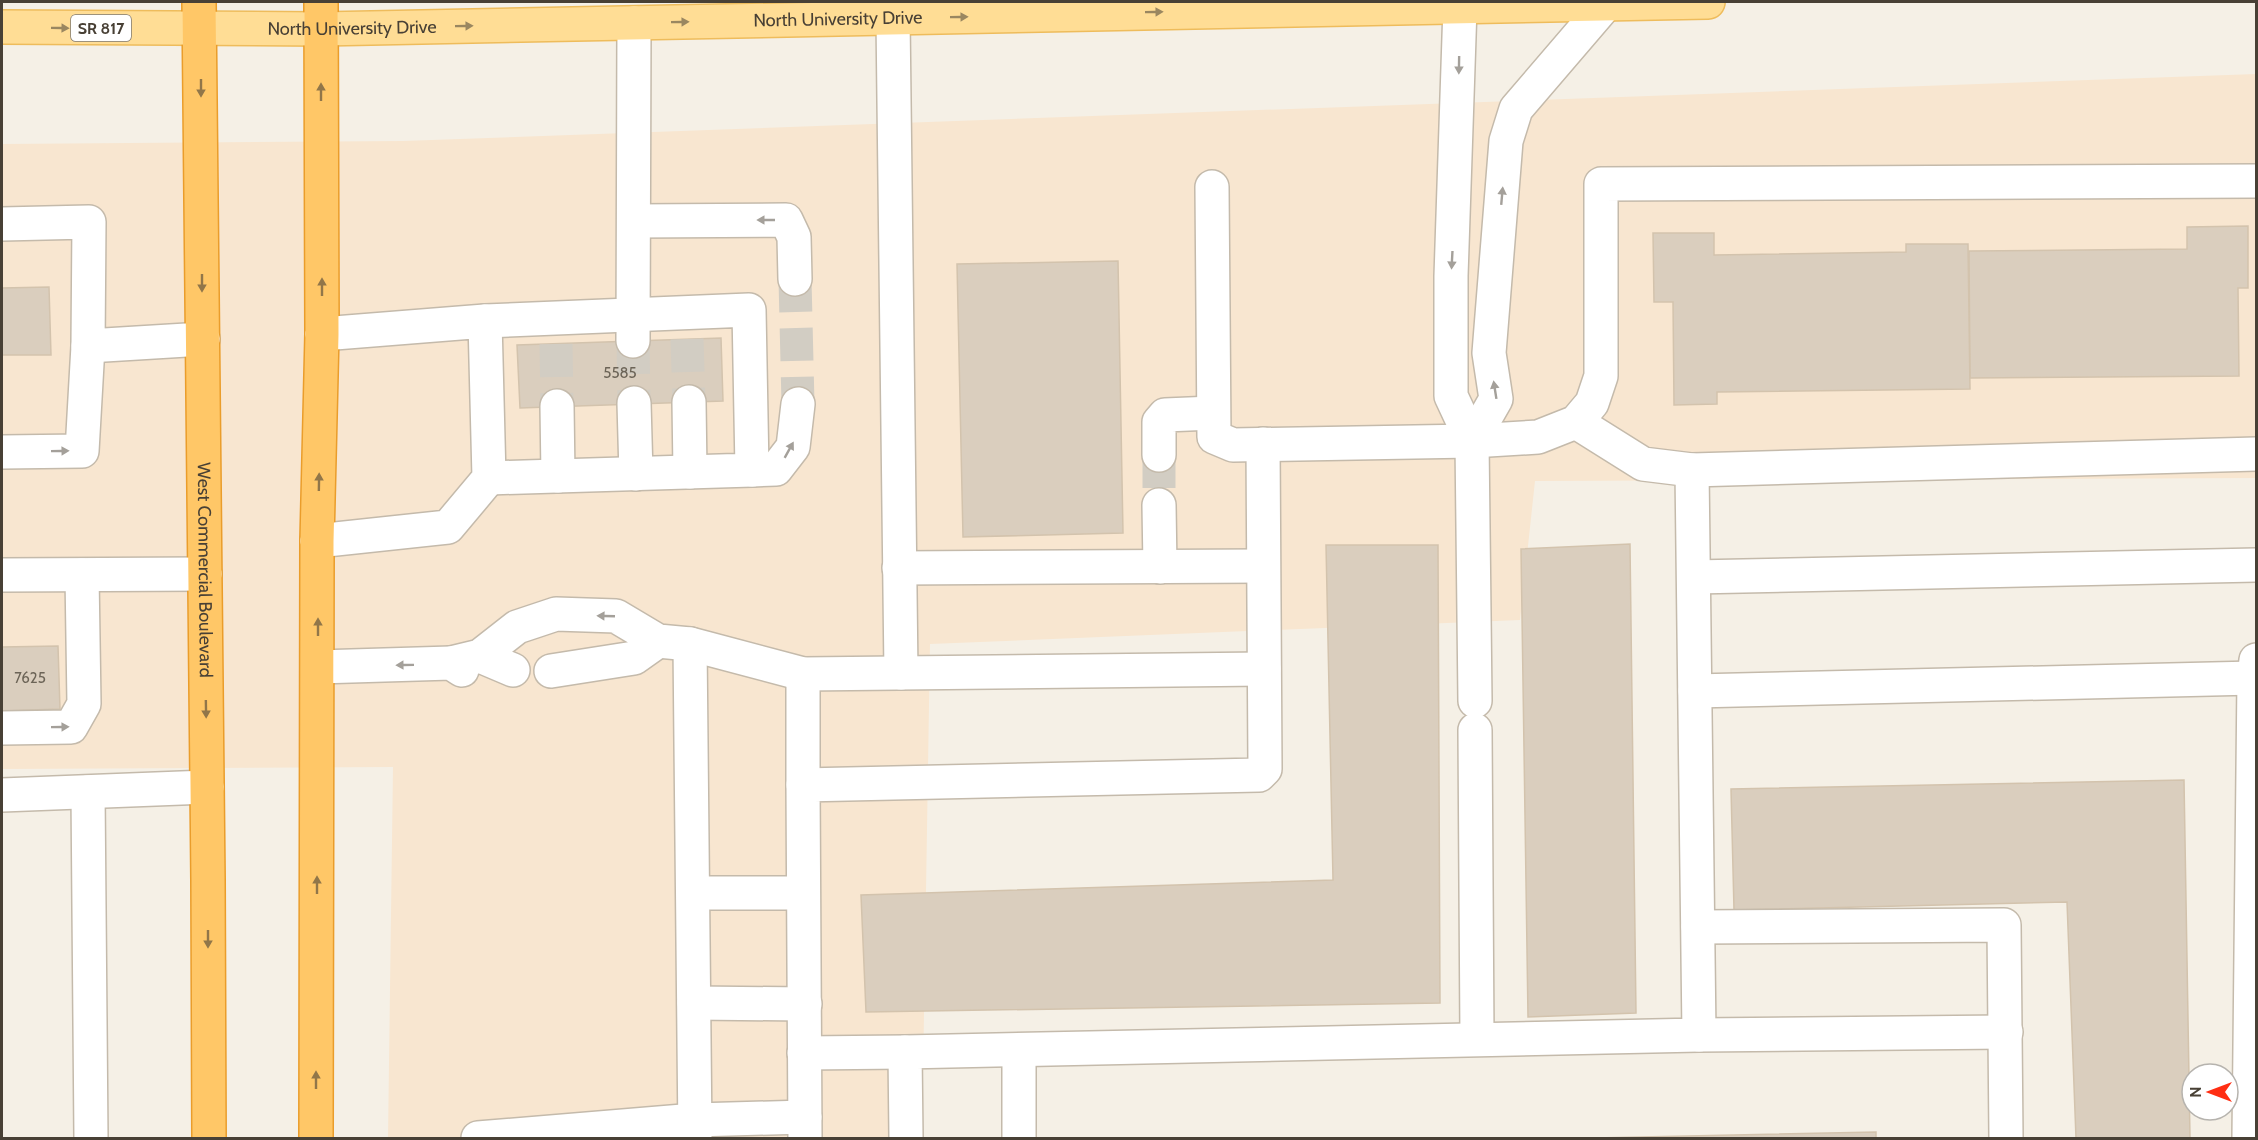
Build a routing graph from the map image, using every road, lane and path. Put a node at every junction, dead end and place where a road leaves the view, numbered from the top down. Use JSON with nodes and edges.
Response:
{"nodes":[{"id":1,"x":1708,"y":2,"type":"edge"},
{"id":2,"x":1460,"y":4,"type":"edge"},
{"id":3,"x":1606,"y":4,"type":"junction"},
{"id":4,"x":200,"y":15,"type":"edge"},
{"id":5,"x":321,"y":15,"type":"edge"},
{"id":6,"x":893,"y":18,"type":"junction"},
{"id":7,"x":634,"y":23,"type":"junction"},
{"id":8,"x":2,"y":27,"type":"edge"},
{"id":9,"x":2256,"y":181,"type":"edge"},
{"id":10,"x":1212,"y":187,"type":"dead end"},
{"id":11,"x":634,"y":221,"type":"junction"},
{"id":12,"x":2,"y":224,"type":"edge"},
{"id":13,"x":795,"y":279,"type":"tunnel mouth"},
{"id":14,"x":485,"y":321,"type":"junction"},
{"id":15,"x":633,"y":328,"type":"junction"},
{"id":16,"x":322,"y":334,"type":"junction"},
{"id":17,"x":203,"y":339,"type":"junction"},
{"id":18,"x":88,"y":346,"type":"junction"},
{"id":19,"x":688,"y":402,"type":"tunnel mouth"},
{"id":20,"x":634,"y":404,"type":"tunnel mouth"},
{"id":21,"x":798,"y":404,"type":"tunnel mouth"},
{"id":22,"x":557,"y":406,"type":"tunnel mouth"},
{"id":23,"x":1213,"y":413,"type":"junction"},
{"id":24,"x":1576,"y":422,"type":"junction"},
{"id":25,"x":1472,"y":441,"type":"junction"},
{"id":26,"x":1263,"y":444,"type":"junction"},
{"id":27,"x":2,"y":452,"type":"edge"},
{"id":28,"x":2256,"y":454,"type":"edge"},
{"id":29,"x":1159,"y":455,"type":"tunnel mouth"},
{"id":30,"x":752,"y":470,"type":"junction"},
{"id":31,"x":1692,"y":470,"type":"junction"},
{"id":32,"x":690,"y":472,"type":"junction"},
{"id":33,"x":636,"y":474,"type":"junction"},
{"id":34,"x":558,"y":476,"type":"junction"},
{"id":35,"x":489,"y":478,"type":"junction"},
{"id":36,"x":1160,"y":505,"type":"tunnel mouth"},
{"id":37,"x":317,"y":541,"type":"junction"},
{"id":38,"x":2256,"y":565,"type":"edge"},
{"id":39,"x":1263,"y":566,"type":"junction"},
{"id":40,"x":1160,"y":567,"type":"junction"},
{"id":41,"x":899,"y":568,"type":"junction"},
{"id":42,"x":205,"y":574,"type":"junction"},
{"id":43,"x":2,"y":575,"type":"edge"},
{"id":44,"x":82,"y":575,"type":"junction"},
{"id":45,"x":1694,"y":577,"type":"junction"},
{"id":46,"x":674,"y":642,"type":"junction"},
{"id":47,"x":464,"y":663,"type":"junction"},
{"id":48,"x":318,"y":667,"type":"junction"},
{"id":49,"x":1264,"y":669,"type":"junction"},
{"id":50,"x":2255,"y":669,"type":"edge"},
{"id":51,"x":513,"y":670,"type":"dead end"},
{"id":52,"x":551,"y":671,"type":"dead end"},
{"id":53,"x":900,"y":673,"type":"junction"},
{"id":54,"x":803,"y":674,"type":"junction"},
{"id":55,"x":1695,"y":691,"type":"junction"},
{"id":56,"x":2,"y":728,"type":"edge"},
{"id":57,"x":803,"y":785,"type":"junction"},
{"id":58,"x":207,"y":787,"type":"junction"},
{"id":59,"x":88,"y":792,"type":"junction"},
{"id":60,"x":2,"y":795,"type":"edge"},
{"id":61,"x":803,"y":893,"type":"junction"},
{"id":62,"x":693,"y":894,"type":"junction"},
{"id":63,"x":1698,"y":927,"type":"junction"},
{"id":64,"x":694,"y":1003,"type":"junction"},
{"id":65,"x":804,"y":1004,"type":"junction"},
{"id":66,"x":2006,"y":1032,"type":"junction"},
{"id":67,"x":1699,"y":1035,"type":"junction"},
{"id":68,"x":1477,"y":1039,"type":"junction"},
{"id":69,"x":1019,"y":1050,"type":"junction"},
{"id":70,"x":905,"y":1052,"type":"junction"},
{"id":71,"x":804,"y":1053,"type":"junction"},
{"id":72,"x":805,"y":1128,"type":"edge"},
{"id":73,"x":695,"y":1129,"type":"edge"},
{"id":74,"x":90,"y":1138,"type":"edge"},
{"id":75,"x":208,"y":1138,"type":"edge"},
{"id":76,"x":316,"y":1138,"type":"edge"},
{"id":77,"x":478,"y":1138,"type":"edge"},
{"id":78,"x":906,"y":1138,"type":"edge"},
{"id":79,"x":1019,"y":1138,"type":"edge"},
{"id":80,"x":2006,"y":1138,"type":"edge"},
{"id":81,"x":2249,"y":1138,"type":"edge"}],
"edges":[{"from":1,"to":3,"type":"main road","name":"North University Drive","number":"SR 817"},
{"from":2,"to":3,"type":"main road","name":"North University Drive","number":"SR 817"},
{"from":6,"to":2,"type":"main road","name":"North University Drive","number":"SR 817","one_way":true},
{"from":2,"to":25,"type":"lane","one_way":true},
{"from":25,"to":3,"type":"lane","one_way":true},
{"from":4,"to":5,"type":"main road","name":"North University Drive","number":"SR 817"},
{"from":8,"to":4,"type":"main road","name":"North University Drive","number":"SR 817","one_way":true},
{"from":4,"to":17,"type":"highway","name":"West Commercial Boulevard","one_way":true},
{"from":5,"to":7,"type":"main road","name":"North University Drive","number":"SR 817","one_way":true},
{"from":16,"to":5,"type":"highway","one_way":true},
{"from":7,"to":6,"type":"main road","name":"North University Drive","number":"SR 817","one_way":true},
{"from":6,"to":41,"type":"lane"},
{"from":7,"to":11,"type":"lane"},
{"from":9,"to":24,"type":"lane"},
{"from":10,"to":23,"type":"lane"},
{"from":13,"to":11,"type":"lane","one_way":true},
{"from":11,"to":15,"type":"lane"},
{"from":12,"to":18,"type":"lane"},
{"from":14,"to":15,"type":"lane"},
{"from":14,"to":16,"type":"lane"},
{"from":14,"to":35,"type":"lane"},
{"from":15,"to":30,"type":"lane"},
{"from":37,"to":16,"type":"highway","one_way":true},
{"from":17,"to":18,"type":"lane"},
{"from":17,"to":42,"type":"highway","name":"West Commercial Boulevard"},
{"from":27,"to":18,"type":"lane","one_way":true},
{"from":19,"to":32,"type":"lane"},
{"from":20,"to":33,"type":"lane"},
{"from":30,"to":21,"type":"lane","one_way":true},
{"from":22,"to":34,"type":"lane"},
{"from":23,"to":26,"type":"lane"},
{"from":23,"to":29,"type":"lane"},
{"from":24,"to":25,"type":"lane"},
{"from":24,"to":31,"type":"lane"},
{"from":25,"to":26,"type":"lane"},
{"from":25,"to":68,"type":"lane"},
{"from":26,"to":39,"type":"lane"},
{"from":28,"to":31,"type":"lane"},
{"from":30,"to":32,"type":"lane"},
{"from":31,"to":45,"type":"lane"},
{"from":32,"to":33,"type":"lane"},
{"from":33,"to":34,"type":"lane"},
{"from":34,"to":35,"type":"lane"},
{"from":35,"to":37,"type":"lane"},
{"from":36,"to":40,"type":"lane"},
{"from":48,"to":37,"type":"highway","one_way":true},
{"from":38,"to":45,"type":"lane"},
{"from":39,"to":40,"type":"lane"},
{"from":39,"to":49,"type":"lane"},
{"from":40,"to":41,"type":"lane"},
{"from":41,"to":53,"type":"lane"},
{"from":42,"to":44,"type":"lane"},
{"from":42,"to":58,"type":"highway","name":"West Commercial Boulevard","one_way":true},
{"from":43,"to":44,"type":"lane"},
{"from":56,"to":44,"type":"lane","one_way":true},
{"from":45,"to":55,"type":"lane"},
{"from":46,"to":47,"type":"lane","one_way":true},
{"from":46,"to":52,"type":"lane"},
{"from":46,"to":54,"type":"lane"},
{"from":46,"to":62,"type":"lane"},
{"from":47,"to":48,"type":"lane","one_way":true},
{"from":47,"to":51,"type":"lane"},
{"from":76,"to":48,"type":"highway","one_way":true},
{"from":49,"to":53,"type":"lane"},
{"from":49,"to":57,"type":"lane"},
{"from":50,"to":55,"type":"lane"},
{"from":50,"to":81,"type":"lane"},
{"from":53,"to":54,"type":"lane"},
{"from":54,"to":57,"type":"lane"},
{"from":55,"to":63,"type":"lane"},
{"from":57,"to":61,"type":"lane"},
{"from":58,"to":59,"type":"lane"},
{"from":58,"to":75,"type":"highway","name":"West Commercial Boulevard","one_way":true},
{"from":59,"to":60,"type":"lane"},
{"from":59,"to":74,"type":"lane"},
{"from":61,"to":62,"type":"lane"},
{"from":61,"to":65,"type":"lane"},
{"from":62,"to":64,"type":"lane"},
{"from":63,"to":66,"type":"lane"},
{"from":63,"to":67,"type":"lane"},
{"from":64,"to":65,"type":"lane"},
{"from":64,"to":73,"type":"lane"},
{"from":65,"to":71,"type":"lane"},
{"from":66,"to":67,"type":"lane"},
{"from":66,"to":80,"type":"lane"},
{"from":67,"to":68,"type":"lane"},
{"from":68,"to":69,"type":"lane"},
{"from":69,"to":70,"type":"lane"},
{"from":69,"to":79,"type":"lane"},
{"from":70,"to":71,"type":"lane"},
{"from":70,"to":78,"type":"lane"},
{"from":71,"to":72,"type":"lane"},
{"from":72,"to":73,"type":"lane"},
{"from":73,"to":77,"type":"lane"}]}
